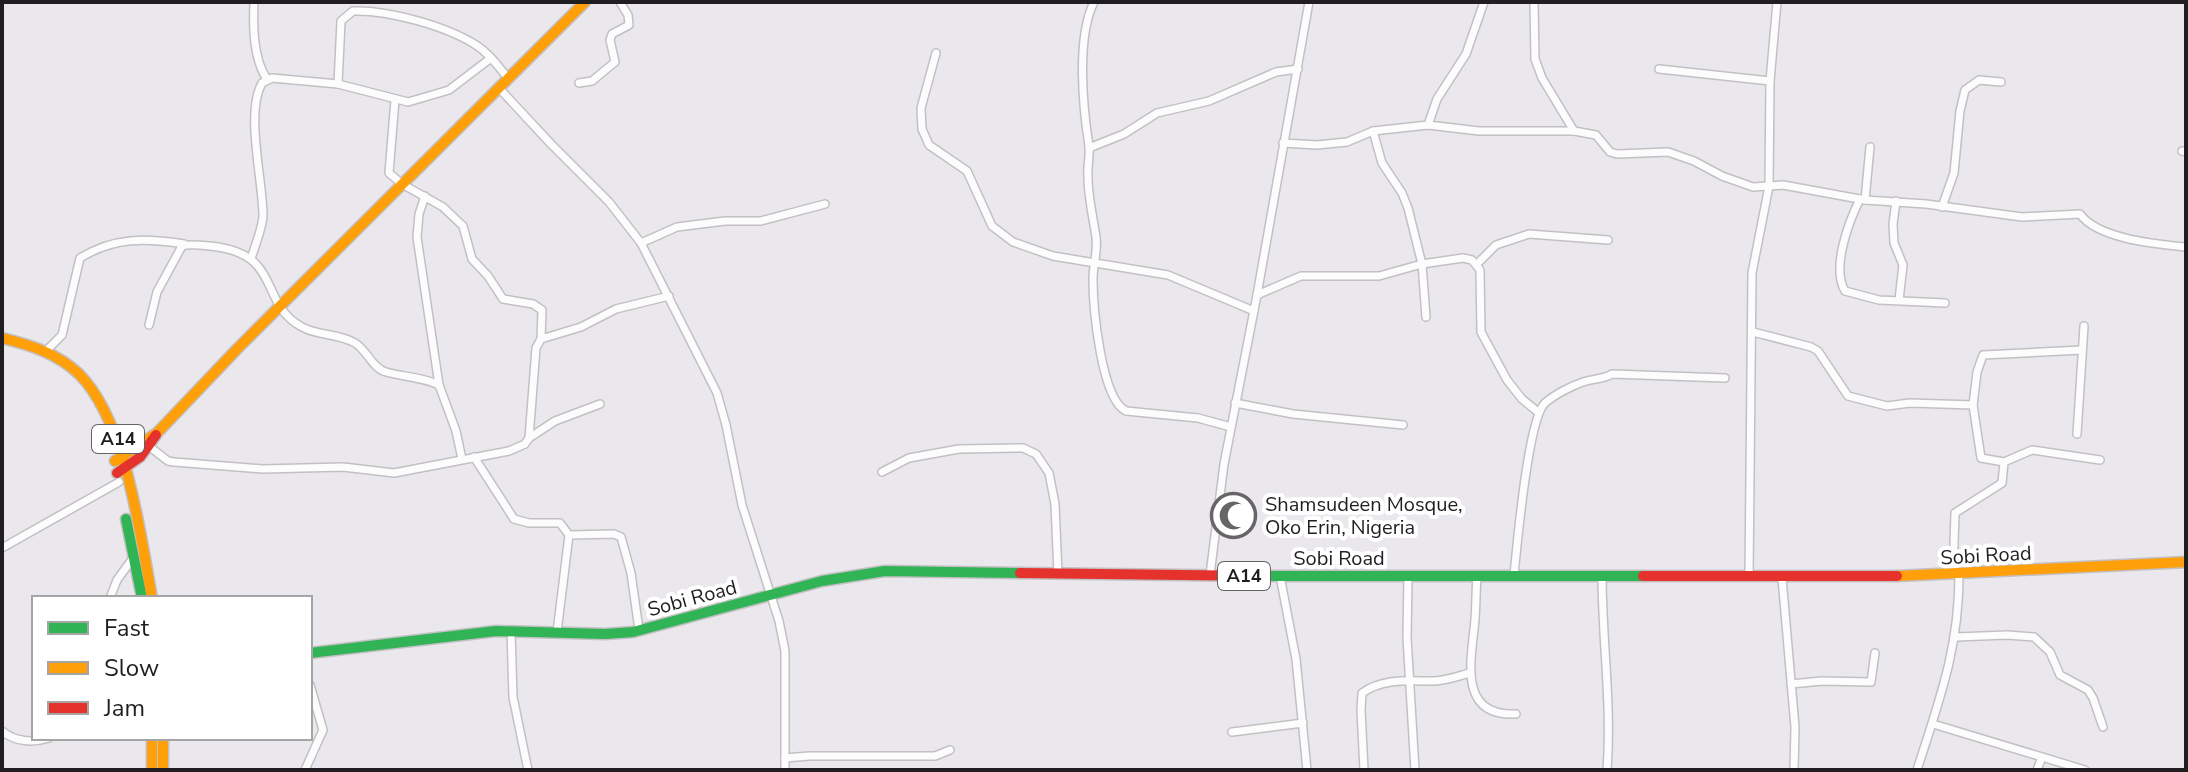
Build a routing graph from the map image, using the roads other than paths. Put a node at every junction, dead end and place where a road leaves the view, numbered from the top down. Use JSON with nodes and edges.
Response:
{"nodes":[{"id":1,"x":254,"y":2,"type":"edge"},
{"id":2,"x":350,"y":2,"type":"edge"},
{"id":3,"x":585,"y":2,"type":"edge"},
{"id":4,"x":620,"y":2,"type":"edge"},
{"id":5,"x":1094,"y":2,"type":"edge"},
{"id":6,"x":1309,"y":2,"type":"edge"},
{"id":7,"x":1484,"y":2,"type":"edge"},
{"id":8,"x":1534,"y":2,"type":"edge"},
{"id":9,"x":1777,"y":2,"type":"edge"},
{"id":10,"x":353,"y":11,"type":"junction"},
{"id":11,"x":936,"y":53,"type":"dead end"},
{"id":12,"x":491,"y":58,"type":"junction"},
{"id":13,"x":1298,"y":69,"type":"junction"},
{"id":14,"x":1659,"y":69,"type":"dead end"},
{"id":15,"x":507,"y":77,"type":"junction"},
{"id":16,"x":267,"y":79,"type":"junction"},
{"id":17,"x":1770,"y":81,"type":"junction"},
{"id":18,"x":2001,"y":82,"type":"dead end"},
{"id":19,"x":579,"y":83,"type":"dead end"},
{"id":20,"x":338,"y":84,"type":"junction"},
{"id":21,"x":498,"y":87,"type":"junction"},
{"id":22,"x":395,"y":100,"type":"junction"},
{"id":23,"x":1428,"y":125,"type":"junction"},
{"id":24,"x":1373,"y":131,"type":"junction"},
{"id":25,"x":1574,"y":131,"type":"junction"},
{"id":26,"x":1283,"y":143,"type":"junction"},
{"id":27,"x":1870,"y":147,"type":"dead end"},
{"id":28,"x":1089,"y":148,"type":"junction"},
{"id":29,"x":402,"y":184,"type":"junction"},
{"id":30,"x":1769,"y":186,"type":"junction"},
{"id":31,"x":425,"y":196,"type":"junction"},
{"id":32,"x":1862,"y":200,"type":"junction"},
{"id":33,"x":1896,"y":201,"type":"junction"},
{"id":34,"x":825,"y":204,"type":"dead end"},
{"id":35,"x":1942,"y":207,"type":"junction"},
{"id":36,"x":1608,"y":240,"type":"dead end"},
{"id":37,"x":641,"y":243,"type":"junction"},
{"id":38,"x":184,"y":244,"type":"junction"},
{"id":39,"x":2186,"y":247,"type":"edge"},
{"id":40,"x":251,"y":259,"type":"junction"},
{"id":41,"x":1096,"y":262,"type":"junction"},
{"id":42,"x":1422,"y":264,"type":"junction"},
{"id":43,"x":1477,"y":264,"type":"junction"},
{"id":44,"x":1257,"y":295,"type":"junction"},
{"id":45,"x":669,"y":296,"type":"junction"},
{"id":46,"x":1899,"y":300,"type":"junction"},
{"id":47,"x":1945,"y":303,"type":"dead end"},
{"id":48,"x":280,"y":307,"type":"junction"},
{"id":49,"x":1254,"y":311,"type":"junction"},
{"id":50,"x":1426,"y":317,"type":"dead end"},
{"id":51,"x":149,"y":325,"type":"dead end"},
{"id":52,"x":2084,"y":326,"type":"dead end"},
{"id":53,"x":1753,"y":332,"type":"junction"},
{"id":54,"x":2,"y":338,"type":"edge"},
{"id":55,"x":541,"y":339,"type":"junction"},
{"id":56,"x":2,"y":346,"type":"edge"},
{"id":57,"x":2082,"y":350,"type":"junction"},
{"id":58,"x":46,"y":351,"type":"junction"},
{"id":59,"x":1725,"y":378,"type":"dead end"},
{"id":60,"x":439,"y":385,"type":"junction"},
{"id":61,"x":1235,"y":403,"type":"junction"},
{"id":62,"x":600,"y":404,"type":"dead end"},
{"id":63,"x":1973,"y":405,"type":"junction"},
{"id":64,"x":1538,"y":412,"type":"junction"},
{"id":65,"x":1403,"y":425,"type":"dead end"},
{"id":66,"x":1231,"y":427,"type":"junction"},
{"id":67,"x":157,"y":433,"type":"junction"},
{"id":68,"x":2077,"y":434,"type":"dead end"},
{"id":69,"x":529,"y":438,"type":"junction"},
{"id":70,"x":150,"y":447,"type":"junction"},
{"id":71,"x":474,"y":457,"type":"junction"},
{"id":72,"x":119,"y":458,"type":"junction"},
{"id":73,"x":462,"y":459,"type":"junction"},
{"id":74,"x":2100,"y":460,"type":"dead end"},
{"id":75,"x":2004,"y":462,"type":"junction"},
{"id":76,"x":882,"y":472,"type":"dead end"},
{"id":77,"x":121,"y":475,"type":"junction"},
{"id":78,"x":569,"y":535,"type":"junction"},
{"id":79,"x":2,"y":548,"type":"edge"},
{"id":80,"x":134,"y":556,"type":"junction"},
{"id":81,"x":2186,"y":562,"type":"edge"},
{"id":82,"x":1058,"y":574,"type":"junction"},
{"id":83,"x":1210,"y":575,"type":"junction"},
{"id":84,"x":1477,"y":575,"type":"junction"},
{"id":85,"x":1514,"y":575,"type":"junction"},
{"id":86,"x":1602,"y":575,"type":"junction"},
{"id":87,"x":1956,"y":575,"type":"junction"},
{"id":88,"x":1280,"y":576,"type":"junction"},
{"id":89,"x":1408,"y":576,"type":"junction"},
{"id":90,"x":1749,"y":577,"type":"junction"},
{"id":91,"x":1782,"y":578,"type":"junction"},
{"id":92,"x":770,"y":595,"type":"junction"},
{"id":93,"x":111,"y":596,"type":"edge"},
{"id":94,"x":142,"y":596,"type":"edge"},
{"id":95,"x":151,"y":596,"type":"edge"},
{"id":96,"x":639,"y":630,"type":"junction"},
{"id":97,"x":511,"y":631,"type":"junction"},
{"id":98,"x":557,"y":633,"type":"junction"},
{"id":99,"x":1956,"y":637,"type":"junction"},
{"id":100,"x":312,"y":653,"type":"edge"},
{"id":101,"x":1875,"y":653,"type":"dead end"},
{"id":102,"x":1470,"y":673,"type":"junction"},
{"id":103,"x":1411,"y":679,"type":"junction"},
{"id":104,"x":1791,"y":684,"type":"junction"},
{"id":105,"x":312,"y":692,"type":"edge"},
{"id":106,"x":1516,"y":714,"type":"dead end"},
{"id":107,"x":1303,"y":723,"type":"junction"},
{"id":108,"x":1933,"y":724,"type":"junction"},
{"id":109,"x":2103,"y":727,"type":"dead end"},
{"id":110,"x":2,"y":731,"type":"edge"},
{"id":111,"x":1232,"y":732,"type":"dead end"},
{"id":112,"x":44,"y":740,"type":"edge"},
{"id":113,"x":152,"y":740,"type":"edge"},
{"id":114,"x":163,"y":740,"type":"edge"},
{"id":115,"x":950,"y":750,"type":"dead end"},
{"id":116,"x":2042,"y":757,"type":"junction"},
{"id":117,"x":785,"y":758,"type":"junction"},
{"id":118,"x":152,"y":770,"type":"edge"},
{"id":119,"x":163,"y":770,"type":"edge"},
{"id":120,"x":305,"y":770,"type":"edge"},
{"id":121,"x":528,"y":770,"type":"edge"},
{"id":122,"x":785,"y":770,"type":"edge"},
{"id":123,"x":1307,"y":770,"type":"edge"},
{"id":124,"x":1364,"y":770,"type":"edge"},
{"id":125,"x":1415,"y":770,"type":"edge"},
{"id":126,"x":1607,"y":770,"type":"edge"},
{"id":127,"x":1794,"y":770,"type":"edge"},
{"id":128,"x":1917,"y":770,"type":"edge"},
{"id":129,"x":2037,"y":770,"type":"edge"},
{"id":130,"x":2085,"y":770,"type":"edge"}],
"edges":[{"from":1,"to":16,"type":"street"},
{"from":2,"to":10,"type":"street"},
{"from":3,"to":15,"type":"main road"},
{"from":4,"to":19,"type":"street"},
{"from":5,"to":28,"type":"street"},
{"from":6,"to":13,"type":"street"},
{"from":7,"to":23,"type":"street"},
{"from":8,"to":25,"type":"street"},
{"from":9,"to":17,"type":"street"},
{"from":10,"to":12,"type":"street"},
{"from":10,"to":20,"type":"street"},
{"from":11,"to":41,"type":"street"},
{"from":12,"to":15,"type":"street"},
{"from":12,"to":22,"type":"street"},
{"from":13,"to":26,"type":"street"},
{"from":13,"to":28,"type":"street"},
{"from":14,"to":17,"type":"street"},
{"from":15,"to":21,"type":"main road"},
{"from":16,"to":20,"type":"street"},
{"from":16,"to":40,"type":"street"},
{"from":17,"to":30,"type":"street"},
{"from":18,"to":35,"type":"street"},
{"from":20,"to":22,"type":"street"},
{"from":21,"to":29,"type":"main road"},
{"from":21,"to":37,"type":"street"},
{"from":22,"to":29,"type":"street"},
{"from":23,"to":24,"type":"street"},
{"from":23,"to":25,"type":"street"},
{"from":24,"to":26,"type":"street"},
{"from":24,"to":42,"type":"street"},
{"from":25,"to":30,"type":"street"},
{"from":26,"to":44,"type":"street"},
{"from":27,"to":32,"type":"street"},
{"from":28,"to":41,"type":"street"},
{"from":29,"to":31,"type":"street"},
{"from":29,"to":48,"type":"main road"},
{"from":30,"to":32,"type":"street"},
{"from":30,"to":53,"type":"street"},
{"from":31,"to":55,"type":"street"},
{"from":31,"to":60,"type":"street"},
{"from":32,"to":33,"type":"street"},
{"from":32,"to":46,"type":"street"},
{"from":33,"to":35,"type":"street"},
{"from":33,"to":46,"type":"street"},
{"from":34,"to":37,"type":"street"},
{"from":35,"to":39,"type":"street"},
{"from":36,"to":43,"type":"street"},
{"from":37,"to":45,"type":"street"},
{"from":38,"to":40,"type":"street"},
{"from":38,"to":51,"type":"street"},
{"from":38,"to":58,"type":"street"},
{"from":40,"to":48,"type":"street"},
{"from":41,"to":49,"type":"street"},
{"from":41,"to":66,"type":"street"},
{"from":42,"to":43,"type":"street"},
{"from":42,"to":44,"type":"street"},
{"from":42,"to":50,"type":"street"},
{"from":43,"to":64,"type":"street"},
{"from":44,"to":49,"type":"street"},
{"from":45,"to":55,"type":"street"},
{"from":45,"to":92,"type":"street"},
{"from":46,"to":47,"type":"street"},
{"from":48,"to":60,"type":"street"},
{"from":48,"to":67,"type":"main road"},
{"from":49,"to":61,"type":"street"},
{"from":52,"to":57,"type":"street"},
{"from":53,"to":63,"type":"street"},
{"from":53,"to":90,"type":"street"},
{"from":54,"to":58,"type":"main road","number":"A14"},
{"from":55,"to":69,"type":"street"},
{"from":56,"to":72,"type":"main road","number":"A14"},
{"from":57,"to":63,"type":"street"},
{"from":57,"to":68,"type":"street"},
{"from":58,"to":72,"type":"main road","number":"A14"},
{"from":59,"to":64,"type":"street"},
{"from":60,"to":73,"type":"street"},
{"from":61,"to":65,"type":"street"},
{"from":61,"to":66,"type":"street"},
{"from":62,"to":69,"type":"street"},
{"from":63,"to":75,"type":"street"},
{"from":64,"to":85,"type":"street"},
{"from":66,"to":83,"type":"street"},
{"from":67,"to":70,"type":"main road"},
{"from":67,"to":72,"type":"main road"},
{"from":69,"to":71,"type":"street"},
{"from":70,"to":73,"type":"street"},
{"from":70,"to":77,"type":"main road"},
{"from":71,"to":73,"type":"street"},
{"from":71,"to":78,"type":"street"},
{"from":72,"to":77,"type":"main road","number":"A14"},
{"from":74,"to":75,"type":"street"},
{"from":75,"to":87,"type":"street"},
{"from":76,"to":82,"type":"street"},
{"from":77,"to":79,"type":"street"},
{"from":77,"to":80,"type":"main road","number":"A14"},
{"from":77,"to":95,"type":"main road","number":"A14"},
{"from":78,"to":96,"type":"street"},
{"from":78,"to":98,"type":"street"},
{"from":80,"to":93,"type":"street"},
{"from":80,"to":94,"type":"main road","number":"A14"},
{"from":81,"to":87,"type":"main road","name":"Sobi Road","number":"A14"},
{"from":82,"to":83,"type":"main road","name":"Sobi Road","number":"A14"},
{"from":82,"to":92,"type":"main road","name":"Sobi Road","number":"A14"},
{"from":83,"to":88,"type":"main road","name":"Sobi Road","number":"A14"},
{"from":84,"to":85,"type":"main road","name":"Sobi Road","number":"A14"},
{"from":84,"to":89,"type":"main road","name":"Sobi Road","number":"A14"},
{"from":84,"to":102,"type":"street"},
{"from":85,"to":86,"type":"main road","name":"Sobi Road","number":"A14"},
{"from":86,"to":90,"type":"main road","name":"Sobi Road","number":"A14"},
{"from":86,"to":126,"type":"street"},
{"from":87,"to":91,"type":"main road","name":"Sobi Road","number":"A14"},
{"from":87,"to":99,"type":"street"},
{"from":88,"to":89,"type":"main road","name":"Sobi Road","number":"A14"},
{"from":88,"to":107,"type":"street"},
{"from":89,"to":103,"type":"street"},
{"from":90,"to":91,"type":"main road","name":"Sobi Road","number":"A14"},
{"from":91,"to":104,"type":"street"},
{"from":92,"to":96,"type":"main road","name":"Sobi Road","number":"A14"},
{"from":92,"to":117,"type":"street"},
{"from":96,"to":98,"type":"main road","name":"Sobi Road","number":"A14"},
{"from":97,"to":98,"type":"main road","name":"Sobi Road","number":"A14"},
{"from":97,"to":100,"type":"main road","name":"Sobi Road","number":"A14"},
{"from":97,"to":121,"type":"street"},
{"from":99,"to":108,"type":"street"},
{"from":99,"to":109,"type":"street"},
{"from":101,"to":104,"type":"street"},
{"from":102,"to":103,"type":"street"},
{"from":102,"to":106,"type":"street"},
{"from":103,"to":124,"type":"street"},
{"from":103,"to":125,"type":"street"},
{"from":104,"to":127,"type":"street"},
{"from":105,"to":120,"type":"street"},
{"from":107,"to":111,"type":"street"},
{"from":107,"to":123,"type":"street"},
{"from":108,"to":116,"type":"street"},
{"from":108,"to":128,"type":"street"},
{"from":110,"to":112,"type":"street"},
{"from":113,"to":118,"type":"main road"},
{"from":114,"to":119,"type":"main road"},
{"from":115,"to":117,"type":"street"},
{"from":116,"to":129,"type":"street"},
{"from":116,"to":130,"type":"street"},
{"from":117,"to":122,"type":"street"}]}
